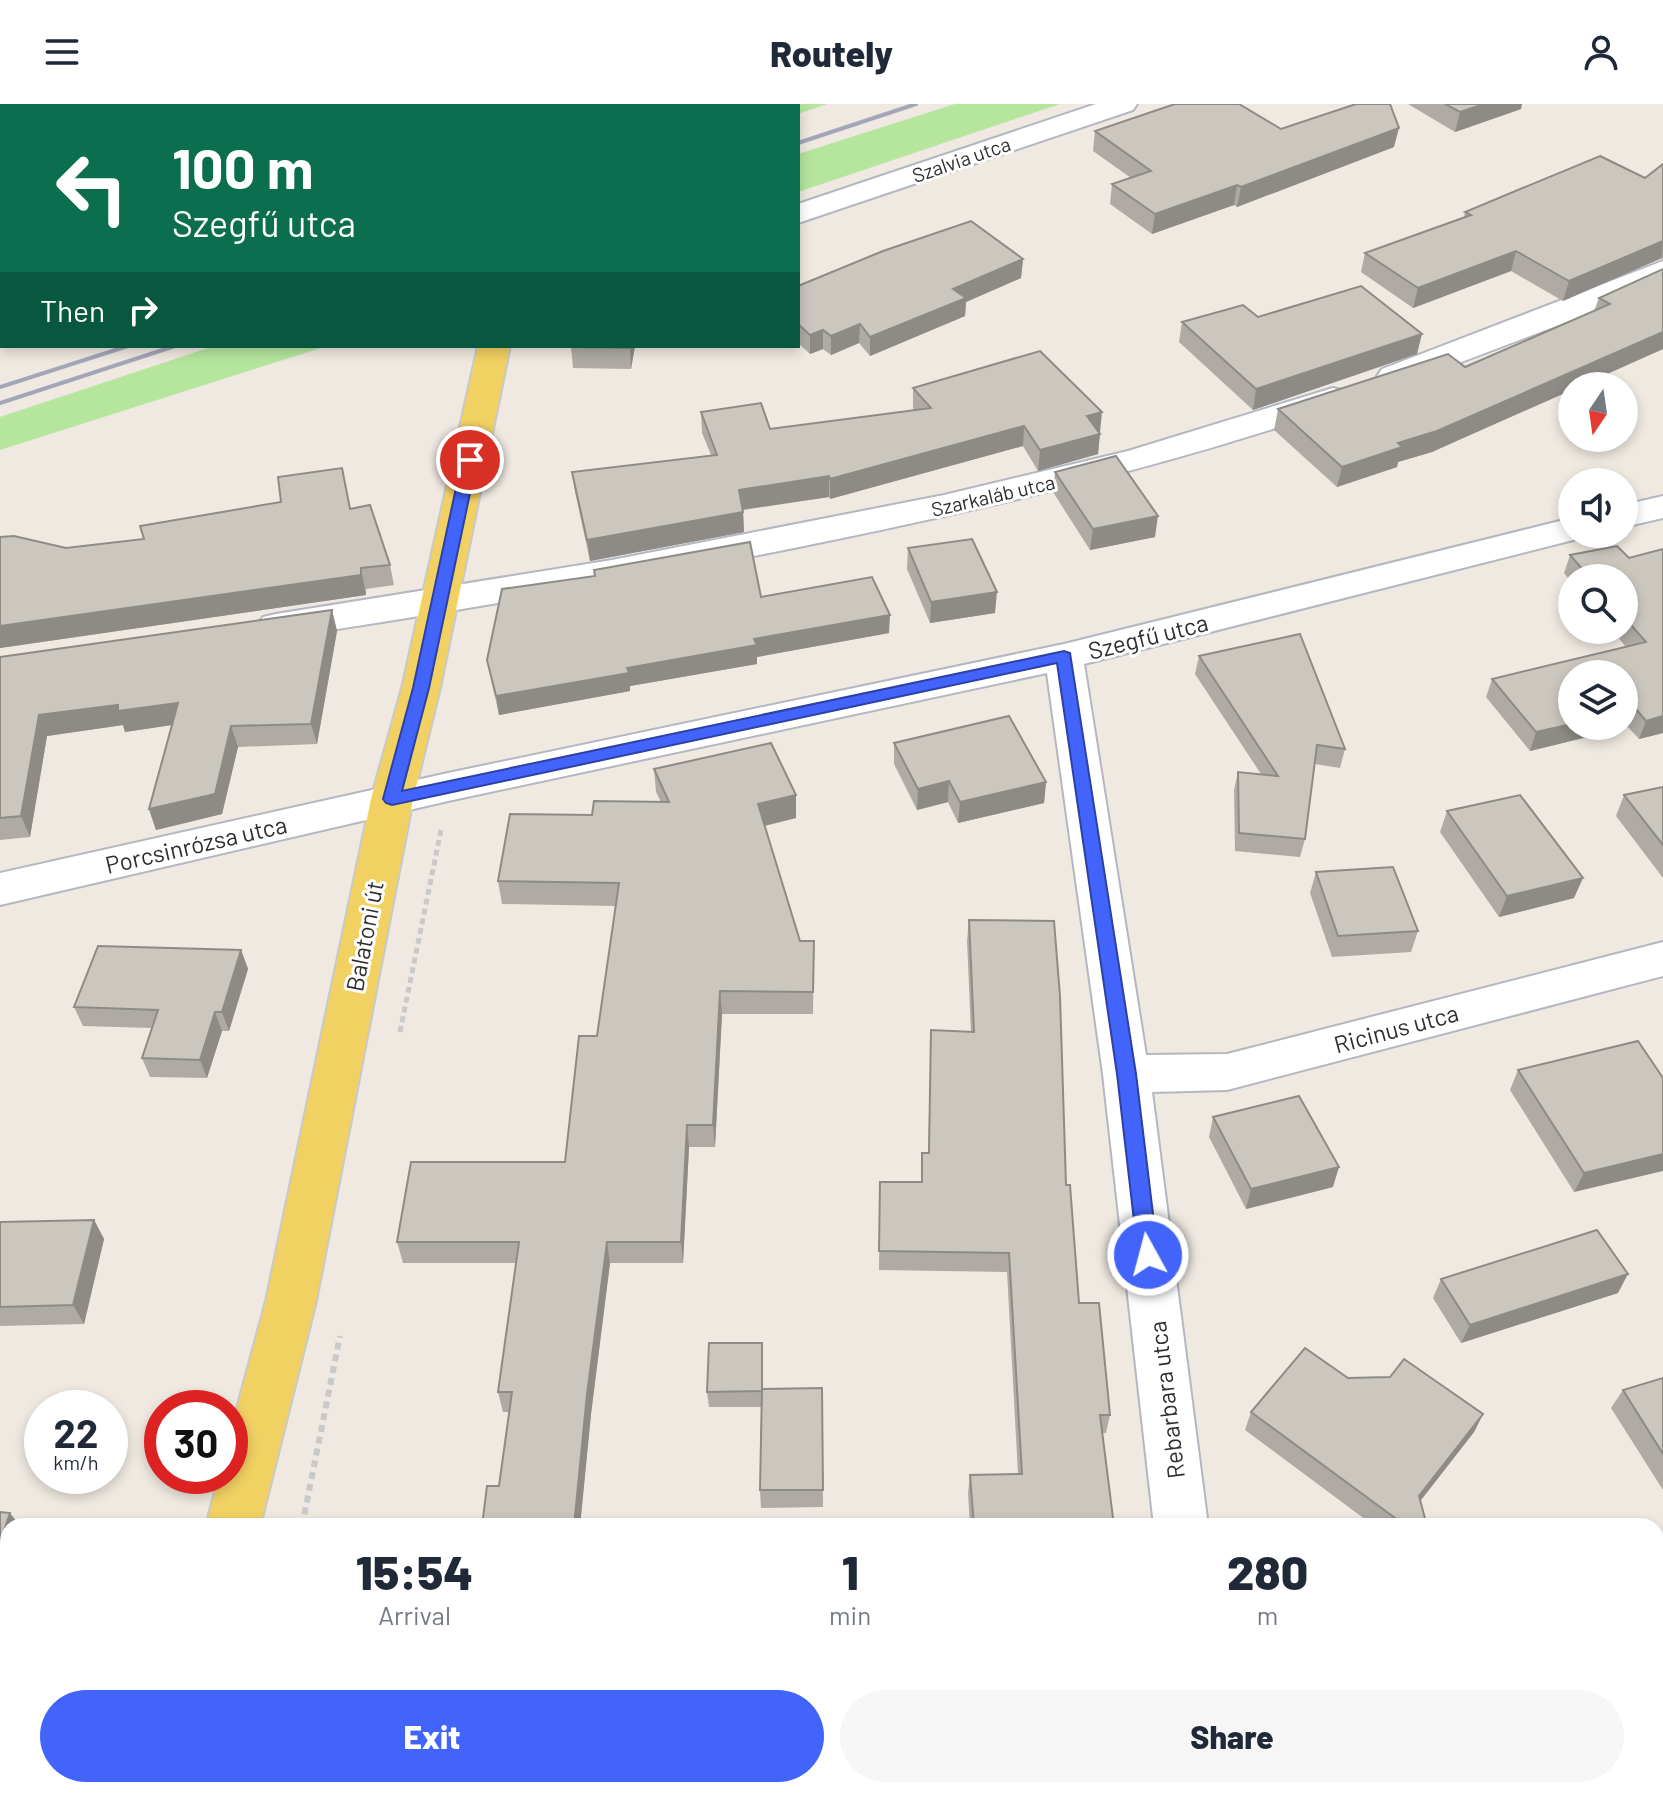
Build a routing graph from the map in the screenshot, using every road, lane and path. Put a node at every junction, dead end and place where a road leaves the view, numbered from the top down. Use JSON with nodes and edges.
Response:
{"nodes":[{"id":1,"x":1123,"y":104,"type":"edge"},
{"id":2,"x":800,"y":213,"type":"edge"},
{"id":3,"x":1663,"y":270,"type":"edge"},
{"id":4,"x":494,"y":348,"type":"edge"},
{"id":5,"x":1663,"y":507,"type":"edge"},
{"id":6,"x":1638,"y":513,"type":"edge"},
{"id":7,"x":1558,"y":533,"type":"edge"},
{"id":8,"x":439,"y":604,"type":"junction"},
{"id":9,"x":235,"y":631,"type":"edge"},
{"id":10,"x":1064,"y":657,"type":"junction"},
{"id":11,"x":392,"y":799,"type":"junction"},
{"id":12,"x":0,"y":889,"type":"edge"},
{"id":13,"x":1663,"y":959,"type":"edge"},
{"id":14,"x":1126,"y":1074,"type":"junction"},
{"id":15,"x":235,"y":1518,"type":"edge"},
{"id":16,"x":1180,"y":1518,"type":"edge"}],
"edges":[{"from":1,"to":2,"type":"street","name":"Szalvia utca"},
{"from":3,"to":8,"type":"street","name":"Szarkaláb utca"},
{"from":4,"to":8,"type":"main road","name":"Balatoni út"},
{"from":5,"to":6,"type":"street"},
{"from":7,"to":10,"type":"street","name":"Szegfű utca"},
{"from":8,"to":9,"type":"street","name":"Szarkaláb utca"},
{"from":8,"to":11,"type":"main road","name":"Balatoni út"},
{"from":10,"to":11,"type":"street","name":"Szegfű utca"},
{"from":10,"to":14,"type":"street","name":"Rebarbara utca"},
{"from":11,"to":12,"type":"street","name":"Porcsinrózsa utca"},
{"from":11,"to":15,"type":"main road","name":"Balatoni út"},
{"from":13,"to":14,"type":"street","name":"Ricinus utca"},
{"from":14,"to":16,"type":"street","name":"Rebarbara utca"}]}
